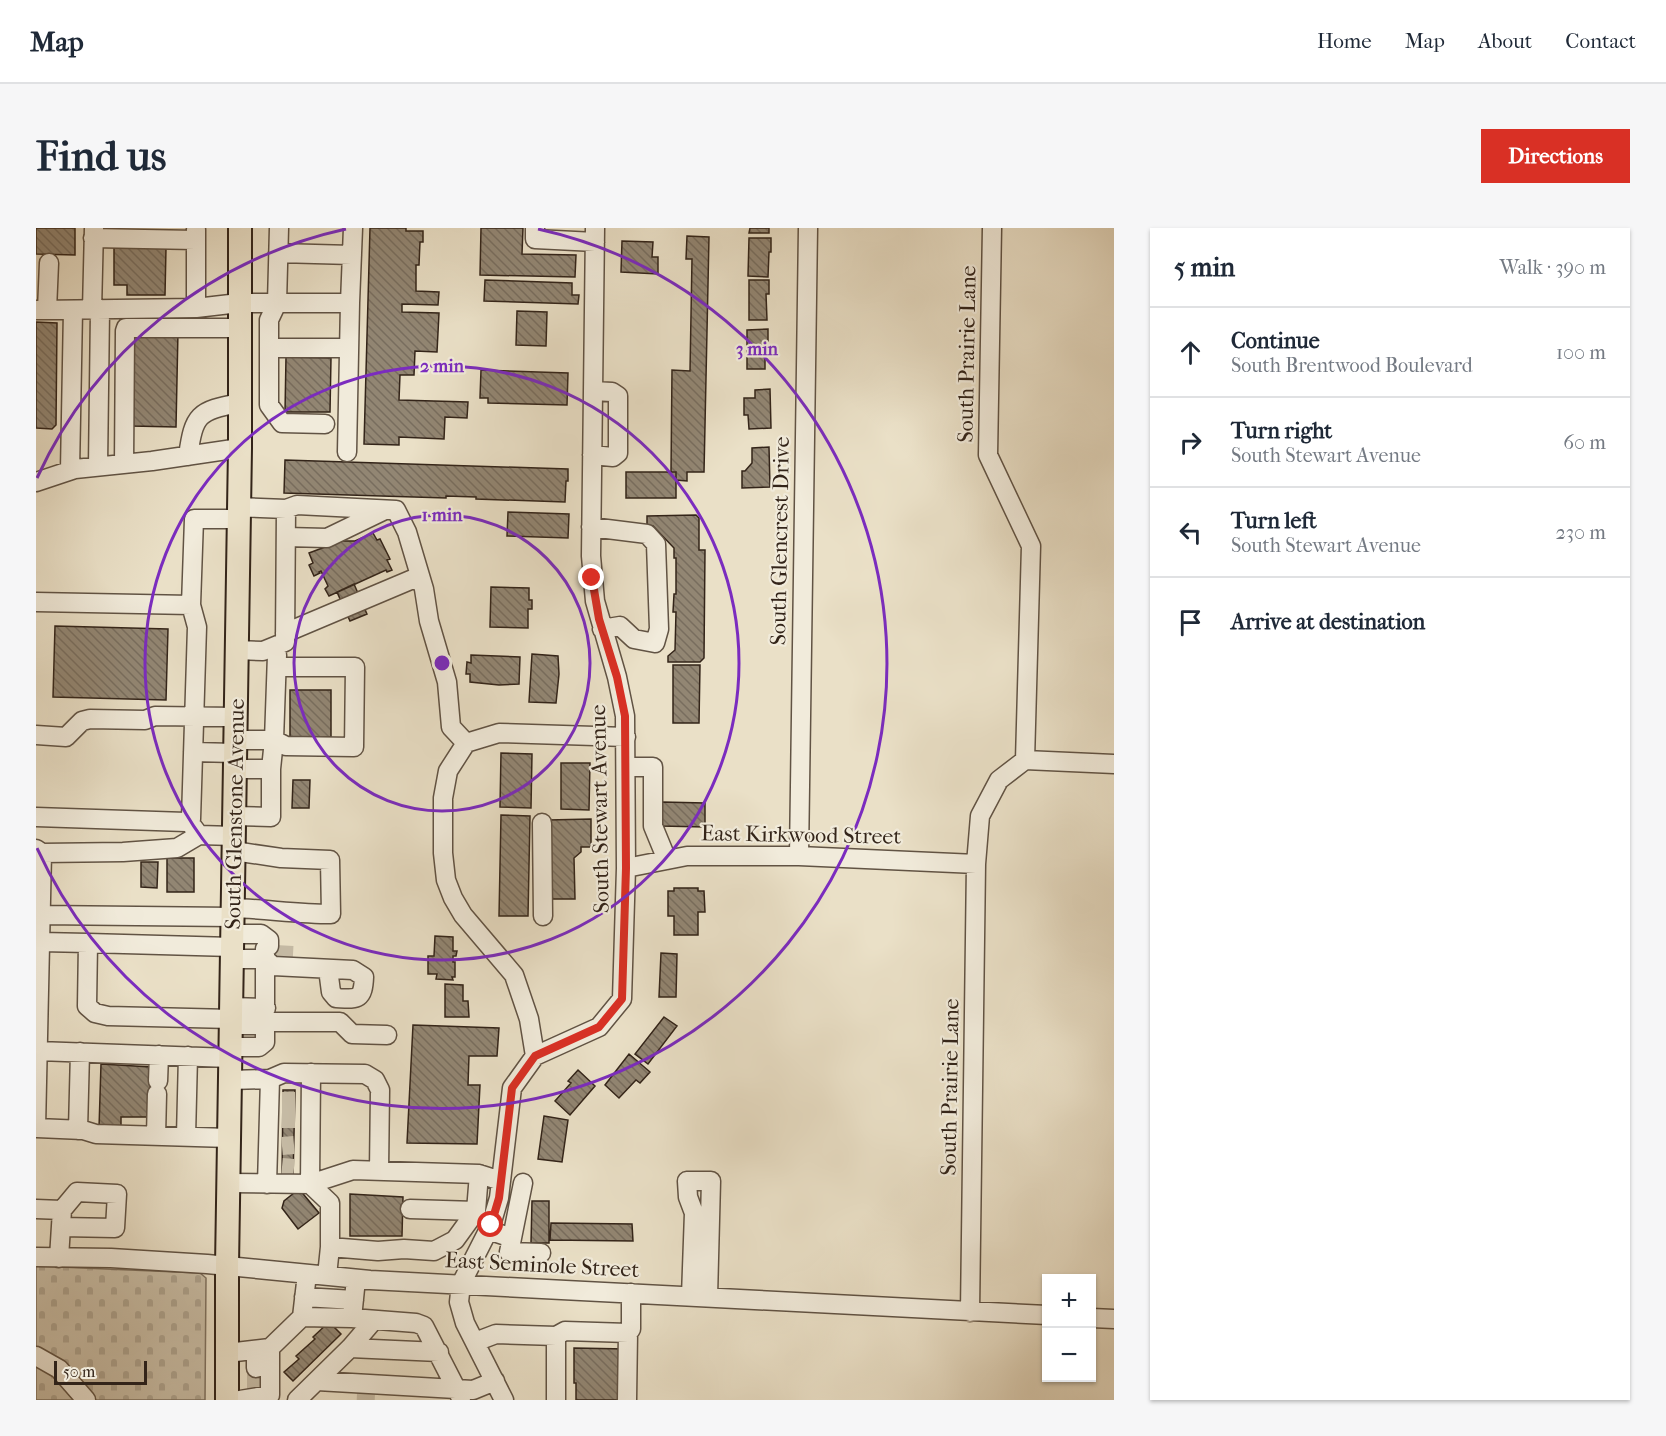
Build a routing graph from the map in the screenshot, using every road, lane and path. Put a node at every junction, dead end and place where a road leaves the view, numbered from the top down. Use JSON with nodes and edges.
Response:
{"nodes":[{"id":1,"x":240,"y":228,"type":"edge"},
{"id":2,"x":279,"y":228,"type":"edge"},
{"id":3,"x":352,"y":228,"type":"edge"},
{"id":4,"x":536,"y":228,"type":"edge"},
{"id":5,"x":808,"y":228,"type":"edge"},
{"id":6,"x":992,"y":228,"type":"edge"},
{"id":7,"x":94,"y":233,"type":"edge"},
{"id":8,"x":196,"y":234,"type":"edge"},
{"id":9,"x":595,"y":235,"type":"edge"},
{"id":10,"x":278,"y":253,"type":"junction"},
{"id":11,"x":352,"y":255,"type":"junction"},
{"id":12,"x":49,"y":263,"type":"dead end"},
{"id":13,"x":239,"y":303,"type":"junction"},
{"id":14,"x":277,"y":303,"type":"junction"},
{"id":15,"x":350,"y":303,"type":"junction"},
{"id":16,"x":196,"y":308,"type":"junction"},
{"id":17,"x":41,"y":310,"type":"edge"},
{"id":18,"x":88,"y":310,"type":"junction"},
{"id":19,"x":239,"y":328,"type":"junction"},
{"id":20,"x":269,"y":348,"type":"junction"},
{"id":21,"x":349,"y":348,"type":"junction"},
{"id":22,"x":593,"y":391,"type":"junction"},
{"id":23,"x":239,"y":403,"type":"junction"},
{"id":24,"x":325,"y":424,"type":"dead end"},
{"id":25,"x":240,"y":448,"type":"junction"},
{"id":26,"x":347,"y":452,"type":"dead end"},
{"id":27,"x":592,"y":455,"type":"junction"},
{"id":28,"x":188,"y":456,"type":"junction"},
{"id":29,"x":124,"y":464,"type":"junction"},
{"id":30,"x":98,"y":466,"type":"junction"},
{"id":31,"x":70,"y":470,"type":"junction"},
{"id":32,"x":36,"y":482,"type":"edge"},
{"id":33,"x":286,"y":509,"type":"junction"},
{"id":34,"x":387,"y":509,"type":"junction"},
{"id":35,"x":239,"y":513,"type":"junction"},
{"id":36,"x":591,"y":527,"type":"junction"},
{"id":37,"x":286,"y":537,"type":"junction"},
{"id":38,"x":420,"y":576,"type":"junction"},
{"id":39,"x":36,"y":602,"type":"edge"},
{"id":40,"x":191,"y":606,"type":"junction"},
{"id":41,"x":602,"y":628,"type":"junction"},
{"id":42,"x":280,"y":640,"type":"junction"},
{"id":43,"x":237,"y":650,"type":"junction"},
{"id":44,"x":278,"y":667,"type":"junction"},
{"id":45,"x":194,"y":716,"type":"junction"},
{"id":46,"x":236,"y":717,"type":"junction"},
{"id":47,"x":36,"y":735,"type":"edge"},
{"id":48,"x":626,"y":737,"type":"junction"},
{"id":49,"x":274,"y":740,"type":"junction"},
{"id":50,"x":466,"y":743,"type":"junction"},
{"id":51,"x":193,"y":752,"type":"junction"},
{"id":52,"x":235,"y":754,"type":"junction"},
{"id":53,"x":1025,"y":760,"type":"junction"},
{"id":54,"x":1114,"y":764,"type":"edge"},
{"id":55,"x":626,"y":767,"type":"junction"},
{"id":56,"x":271,"y":769,"type":"junction"},
{"id":57,"x":36,"y":817,"type":"edge"},
{"id":58,"x":542,"y":823,"type":"dead end"},
{"id":59,"x":194,"y":828,"type":"junction"},
{"id":60,"x":234,"y":834,"type":"junction"},
{"id":61,"x":39,"y":851,"type":"edge"},
{"id":62,"x":799,"y":856,"type":"junction"},
{"id":63,"x":667,"y":860,"type":"junction"},
{"id":64,"x":976,"y":864,"type":"junction"},
{"id":65,"x":626,"y":868,"type":"junction"},
{"id":66,"x":543,"y":916,"type":"dead end"},
{"id":67,"x":40,"y":921,"type":"edge"},
{"id":68,"x":232,"y":933,"type":"junction"},
{"id":69,"x":88,"y":943,"type":"junction"},
{"id":70,"x":294,"y":955,"type":"tunnel mouth"},
{"id":71,"x":270,"y":956,"type":"junction"},
{"id":72,"x":307,"y":968,"type":"junction"},
{"id":73,"x":328,"y":969,"type":"dead end"},
{"id":74,"x":266,"y":1018,"type":"junction"},
{"id":75,"x":387,"y":1035,"type":"dead end"},
{"id":76,"x":231,"y":1039,"type":"junction"},
{"id":77,"x":38,"y":1050,"type":"junction"},
{"id":78,"x":80,"y":1052,"type":"junction"},
{"id":79,"x":159,"y":1055,"type":"junction"},
{"id":80,"x":188,"y":1056,"type":"junction"},
{"id":81,"x":535,"y":1056,"type":"junction"},
{"id":82,"x":311,"y":1073,"type":"junction"},
{"id":83,"x":270,"y":1079,"type":"junction"},
{"id":84,"x":289,"y":1124,"type":"junction"},
{"id":85,"x":36,"y":1128,"type":"edge"},
{"id":86,"x":78,"y":1130,"type":"junction"},
{"id":87,"x":156,"y":1136,"type":"junction"},
{"id":88,"x":186,"y":1136,"type":"junction"},
{"id":89,"x":229,"y":1138,"type":"junction"},
{"id":90,"x":379,"y":1171,"type":"junction"},
{"id":91,"x":288,"y":1173,"type":"junction"},
{"id":92,"x":479,"y":1174,"type":"junction"},
{"id":93,"x":501,"y":1181,"type":"junction"},
{"id":94,"x":229,"y":1183,"type":"junction"},
{"id":95,"x":523,"y":1183,"type":"dead end"},
{"id":96,"x":36,"y":1209,"type":"edge"},
{"id":97,"x":410,"y":1209,"type":"dead end"},
{"id":98,"x":476,"y":1210,"type":"junction"},
{"id":99,"x":488,"y":1230,"type":"junction"},
{"id":100,"x":512,"y":1238,"type":"junction"},
{"id":101,"x":330,"y":1246,"type":"junction"},
{"id":102,"x":434,"y":1251,"type":"junction"},
{"id":103,"x":541,"y":1253,"type":"dead end"},
{"id":104,"x":36,"y":1257,"type":"edge"},
{"id":105,"x":59,"y":1258,"type":"junction"},
{"id":106,"x":227,"y":1266,"type":"junction"},
{"id":107,"x":307,"y":1274,"type":"junction"},
{"id":108,"x":327,"y":1276,"type":"junction"},
{"id":109,"x":356,"y":1279,"type":"junction"},
{"id":110,"x":432,"y":1282,"type":"junction"},
{"id":111,"x":461,"y":1284,"type":"junction"},
{"id":112,"x":631,"y":1293,"type":"junction"},
{"id":113,"x":304,"y":1297,"type":"junction"},
{"id":114,"x":699,"y":1297,"type":"junction"},
{"id":115,"x":354,"y":1300,"type":"junction"},
{"id":116,"x":970,"y":1312,"type":"junction"},
{"id":117,"x":1042,"y":1315,"type":"edge"},
{"id":118,"x":302,"y":1317,"type":"junction"},
{"id":119,"x":352,"y":1318,"type":"junction"},
{"id":120,"x":1096,"y":1318,"type":"edge"},
{"id":121,"x":1114,"y":1319,"type":"edge"},
{"id":122,"x":374,"y":1320,"type":"junction"},
{"id":123,"x":628,"y":1333,"type":"junction"},
{"id":124,"x":556,"y":1336,"type":"junction"},
{"id":125,"x":475,"y":1342,"type":"junction"},
{"id":126,"x":350,"y":1348,"type":"junction"},
{"id":127,"x":263,"y":1349,"type":"junction"},
{"id":128,"x":438,"y":1352,"type":"junction"},
{"id":129,"x":227,"y":1353,"type":"junction"},
{"id":130,"x":36,"y":1356,"type":"edge"},
{"id":131,"x":256,"y":1368,"type":"tunnel mouth"},
{"id":132,"x":336,"y":1382,"type":"junction"},
{"id":133,"x":495,"y":1382,"type":"junction"},
{"id":134,"x":401,"y":1386,"type":"junction"},
{"id":135,"x":307,"y":1393,"type":"edge"},
{"id":136,"x":357,"y":1393,"type":"tunnel mouth"},
{"id":137,"x":380,"y":1394,"type":"dead end"},
{"id":138,"x":459,"y":1394,"type":"edge"},
{"id":139,"x":250,"y":1396,"type":"edge"},
{"id":140,"x":86,"y":1400,"type":"edge"},
{"id":141,"x":227,"y":1400,"type":"edge"},
{"id":142,"x":504,"y":1400,"type":"edge"},
{"id":143,"x":556,"y":1400,"type":"edge"},
{"id":144,"x":627,"y":1400,"type":"edge"}],
"edges":[{"from":1,"to":13,"type":"main road","name":"South Glenstone Avenue"},
{"from":2,"to":10,"type":"street"},
{"from":3,"to":11,"type":"street"},
{"from":4,"to":9,"type":"street"},
{"from":5,"to":62,"type":"street","name":"South Glencrest Drive"},
{"from":6,"to":53,"type":"street","name":"South Prairie Lane"},
{"from":7,"to":8,"type":"street"},
{"from":7,"to":18,"type":"street"},
{"from":8,"to":16,"type":"street"},
{"from":9,"to":22,"type":"street","name":"South Stewart Avenue"},
{"from":10,"to":11,"type":"street"},
{"from":10,"to":14,"type":"street"},
{"from":11,"to":15,"type":"street"},
{"from":12,"to":17,"type":"street"},
{"from":13,"to":14,"type":"street"},
{"from":13,"to":16,"type":"street"},
{"from":13,"to":19,"type":"main road","name":"South Glenstone Avenue"},
{"from":14,"to":15,"type":"street"},
{"from":14,"to":20,"type":"street"},
{"from":15,"to":21,"type":"street"},
{"from":16,"to":18,"type":"street"},
{"from":17,"to":18,"type":"street"},
{"from":18,"to":30,"type":"street"},
{"from":18,"to":31,"type":"street"},
{"from":19,"to":23,"type":"main road","name":"South Glenstone Avenue"},
{"from":19,"to":29,"type":"street"},
{"from":20,"to":21,"type":"street"},
{"from":20,"to":24,"type":"street"},
{"from":21,"to":26,"type":"street"},
{"from":22,"to":27,"type":"street","name":"South Stewart Avenue"},
{"from":22,"to":27,"type":"street"},
{"from":23,"to":25,"type":"main road","name":"South Glenstone Avenue"},
{"from":23,"to":28,"type":"street"},
{"from":25,"to":28,"type":"street"},
{"from":25,"to":35,"type":"main road","name":"South Glenstone Avenue"},
{"from":27,"to":36,"type":"street","name":"South Stewart Avenue"},
{"from":28,"to":29,"type":"street"},
{"from":29,"to":30,"type":"street"},
{"from":30,"to":31,"type":"street"},
{"from":31,"to":32,"type":"street"},
{"from":33,"to":34,"type":"street"},
{"from":33,"to":35,"type":"street"},
{"from":33,"to":37,"type":"street"},
{"from":34,"to":37,"type":"street"},
{"from":34,"to":38,"type":"street"},
{"from":35,"to":40,"type":"street"},
{"from":35,"to":43,"type":"main road","name":"South Glenstone Avenue"},
{"from":36,"to":41,"type":"street","name":"South Stewart Avenue"},
{"from":36,"to":41,"type":"street"},
{"from":37,"to":42,"type":"street"},
{"from":38,"to":42,"type":"street"},
{"from":38,"to":50,"type":"street"},
{"from":39,"to":40,"type":"street"},
{"from":40,"to":45,"type":"street"},
{"from":41,"to":48,"type":"street","name":"South Stewart Avenue"},
{"from":42,"to":43,"type":"street"},
{"from":42,"to":44,"type":"street"},
{"from":43,"to":46,"type":"main road","name":"South Glenstone Avenue"},
{"from":44,"to":49,"type":"street"},
{"from":44,"to":49,"type":"street"},
{"from":45,"to":46,"type":"street"},
{"from":45,"to":47,"type":"street"},
{"from":45,"to":51,"type":"street"},
{"from":46,"to":52,"type":"main road","name":"South Glenstone Avenue"},
{"from":48,"to":50,"type":"street"},
{"from":48,"to":55,"type":"street","name":"South Stewart Avenue"},
{"from":49,"to":52,"type":"street"},
{"from":49,"to":56,"type":"street"},
{"from":50,"to":81,"type":"street"},
{"from":51,"to":52,"type":"street"},
{"from":51,"to":59,"type":"street"},
{"from":52,"to":56,"type":"street"},
{"from":52,"to":60,"type":"main road","name":"South Glenstone Avenue"},
{"from":53,"to":54,"type":"street"},
{"from":53,"to":64,"type":"street","name":"South Prairie Lane"},
{"from":55,"to":63,"type":"street"},
{"from":55,"to":65,"type":"street","name":"South Stewart Avenue"},
{"from":56,"to":60,"type":"street"},
{"from":57,"to":59,"type":"street"},
{"from":58,"to":66,"type":"street"},
{"from":59,"to":60,"type":"street"},
{"from":59,"to":61,"type":"street"},
{"from":60,"to":68,"type":"main road","name":"South Glenstone Avenue"},
{"from":60,"to":68,"type":"street"},
{"from":61,"to":67,"type":"street"},
{"from":62,"to":63,"type":"street","name":"East Kirkwood Street"},
{"from":62,"to":64,"type":"street","name":"East Kirkwood Street"},
{"from":63,"to":65,"type":"street","name":"East Kirkwood Street"},
{"from":64,"to":116,"type":"street","name":"South Prairie Lane"},
{"from":65,"to":81,"type":"street","name":"South Stewart Avenue"},
{"from":67,"to":68,"type":"street"},
{"from":67,"to":69,"type":"street"},
{"from":67,"to":77,"type":"street"},
{"from":68,"to":69,"type":"street"},
{"from":68,"to":71,"type":"street"},
{"from":68,"to":71,"type":"street"},
{"from":68,"to":76,"type":"main road","name":"South Glenstone Avenue"},
{"from":69,"to":76,"type":"street"},
{"from":70,"to":72,"type":"street"},
{"from":71,"to":72,"type":"street"},
{"from":71,"to":74,"type":"street"},
{"from":72,"to":73,"type":"street"},
{"from":74,"to":75,"type":"street"},
{"from":74,"to":76,"type":"street"},
{"from":74,"to":76,"type":"street"},
{"from":76,"to":80,"type":"street"},
{"from":76,"to":83,"type":"street"},
{"from":76,"to":89,"type":"main road","name":"South Glenstone Avenue"},
{"from":77,"to":78,"type":"street"},
{"from":77,"to":85,"type":"street"},
{"from":78,"to":79,"type":"street"},
{"from":78,"to":86,"type":"street"},
{"from":79,"to":80,"type":"street"},
{"from":79,"to":87,"type":"street"},
{"from":80,"to":88,"type":"street"},
{"from":81,"to":93,"type":"street"},
{"from":82,"to":83,"type":"street"},
{"from":82,"to":84,"type":"street"},
{"from":82,"to":90,"type":"street"},
{"from":83,"to":84,"type":"street"},
{"from":84,"to":91,"type":"street"},
{"from":84,"to":91,"type":"street"},
{"from":85,"to":86,"type":"street"},
{"from":86,"to":87,"type":"street"},
{"from":87,"to":88,"type":"street"},
{"from":88,"to":89,"type":"street"},
{"from":89,"to":94,"type":"main road","name":"South Glenstone Avenue"},
{"from":90,"to":91,"type":"street"},
{"from":90,"to":92,"type":"street"},
{"from":91,"to":94,"type":"street"},
{"from":91,"to":101,"type":"street"},
{"from":92,"to":93,"type":"street"},
{"from":92,"to":98,"type":"street"},
{"from":93,"to":99,"type":"street"},
{"from":94,"to":106,"type":"main road","name":"South Glenstone Avenue"},
{"from":95,"to":100,"type":"street"},
{"from":96,"to":105,"type":"street"},
{"from":97,"to":98,"type":"street"},
{"from":98,"to":102,"type":"street"},
{"from":99,"to":100,"type":"street"},
{"from":99,"to":111,"type":"street"},
{"from":100,"to":103,"type":"street"},
{"from":101,"to":102,"type":"street"},
{"from":101,"to":108,"type":"street"},
{"from":102,"to":110,"type":"street"},
{"from":104,"to":105,"type":"street","name":"East Seminole Street"},
{"from":105,"to":106,"type":"street","name":"East Seminole Street"},
{"from":106,"to":107,"type":"street","name":"East Seminole Street"},
{"from":106,"to":129,"type":"main road","name":"South Glenstone Avenue"},
{"from":107,"to":108,"type":"street","name":"East Seminole Street"},
{"from":107,"to":113,"type":"street"},
{"from":108,"to":109,"type":"street","name":"East Seminole Street"},
{"from":109,"to":110,"type":"street","name":"East Seminole Street"},
{"from":109,"to":115,"type":"street"},
{"from":110,"to":111,"type":"street","name":"East Seminole Street"},
{"from":111,"to":112,"type":"street","name":"East Seminole Street"},
{"from":111,"to":125,"type":"street"},
{"from":112,"to":114,"type":"street","name":"East Seminole Street"},
{"from":112,"to":123,"type":"street"},
{"from":113,"to":115,"type":"street"},
{"from":113,"to":118,"type":"street"},
{"from":114,"to":114,"type":"street"},
{"from":114,"to":116,"type":"street","name":"East Seminole Street"},
{"from":115,"to":119,"type":"street"},
{"from":116,"to":117,"type":"street","name":"East Seminole Street"},
{"from":118,"to":119,"type":"street"},
{"from":118,"to":127,"type":"street"},
{"from":119,"to":122,"type":"street"},
{"from":120,"to":121,"type":"street"},
{"from":122,"to":126,"type":"street"},
{"from":122,"to":128,"type":"street"},
{"from":123,"to":124,"type":"street"},
{"from":123,"to":144,"type":"street"},
{"from":124,"to":125,"type":"street"},
{"from":124,"to":143,"type":"street"},
{"from":125,"to":133,"type":"street"},
{"from":126,"to":128,"type":"street"},
{"from":126,"to":135,"type":"street"},
{"from":127,"to":129,"type":"street"},
{"from":127,"to":131,"type":"street"},
{"from":127,"to":139,"type":"street"},
{"from":128,"to":138,"type":"street"},
{"from":129,"to":141,"type":"main road","name":"South Glenstone Avenue"},
{"from":130,"to":140,"type":"street"},
{"from":132,"to":134,"type":"street"},
{"from":132,"to":135,"type":"street"},
{"from":132,"to":136,"type":"street"},
{"from":133,"to":138,"type":"street"},
{"from":133,"to":142,"type":"street"},
{"from":134,"to":137,"type":"street"},
{"from":134,"to":138,"type":"street"}]}
